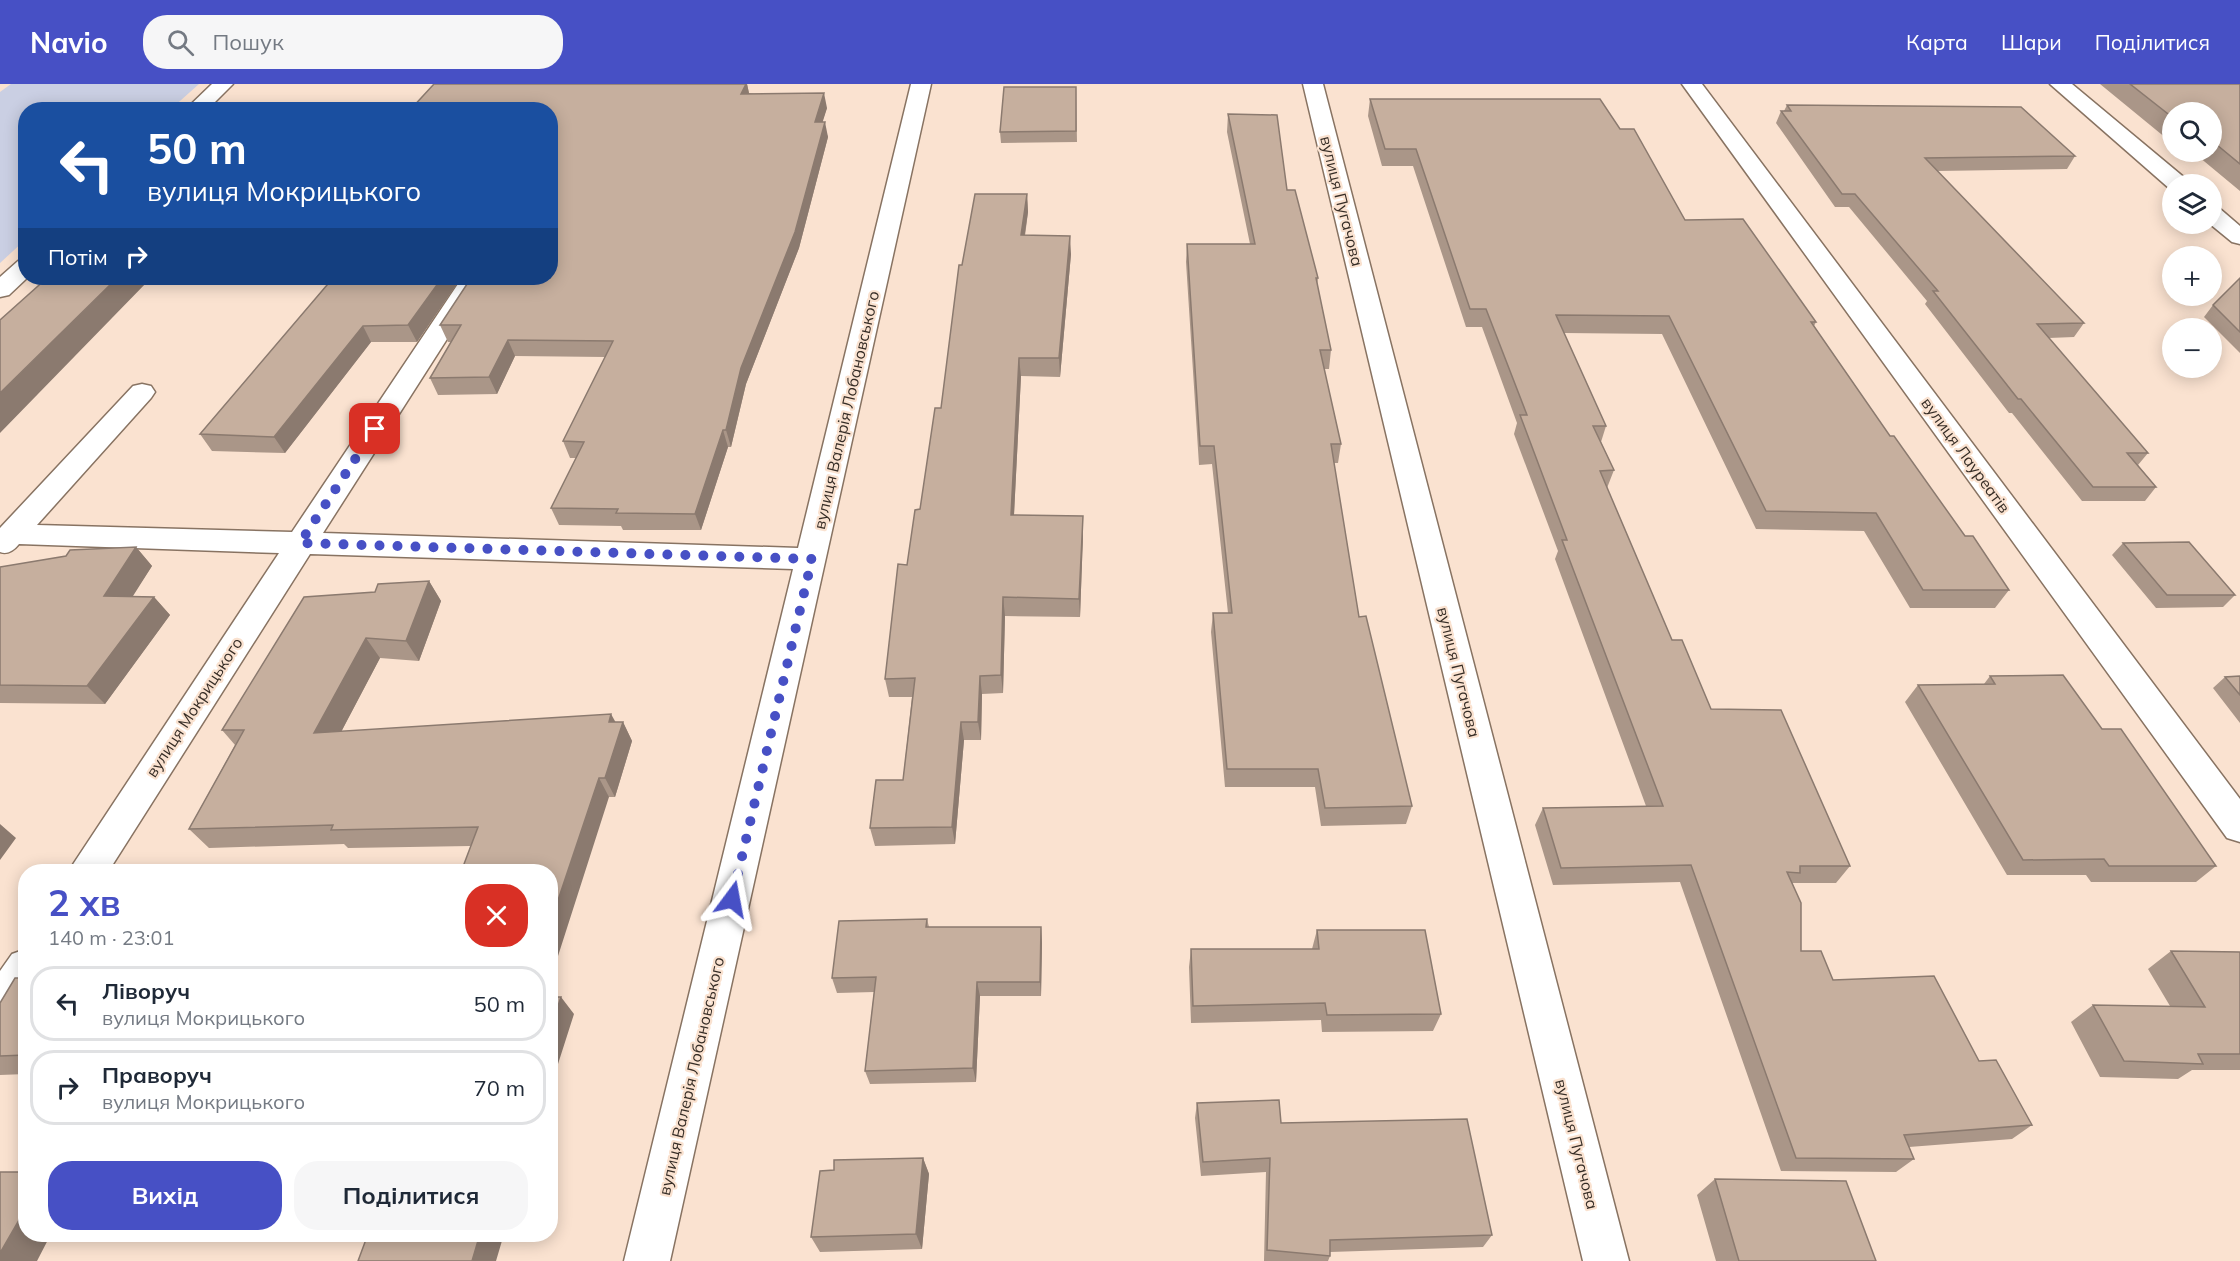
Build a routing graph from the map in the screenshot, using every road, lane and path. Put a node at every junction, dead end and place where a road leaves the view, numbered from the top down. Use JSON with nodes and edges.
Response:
{"nodes":[{"id":1,"x":223,"y":84,"type":"edge"},
{"id":2,"x":921,"y":84,"type":"edge"},
{"id":3,"x":1313,"y":84,"type":"edge"},
{"id":4,"x":1692,"y":84,"type":"edge"},
{"id":5,"x":2060,"y":84,"type":"edge"},
{"id":6,"x":204,"y":102,"type":"edge"},
{"id":7,"x":2166,"y":174,"type":"edge"},
{"id":8,"x":2222,"y":222,"type":"edge"},
{"id":9,"x":2240,"y":237,"type":"edge"},
{"id":10,"x":18,"y":273,"type":"edge"},
{"id":11,"x":469,"y":285,"type":"edge"},
{"id":12,"x":0,"y":290,"type":"edge"},
{"id":13,"x":142,"y":392,"type":"dead end"},
{"id":14,"x":6,"y":540,"type":"edge"},
{"id":15,"x":300,"y":543,"type":"junction"},
{"id":16,"x":812,"y":559,"type":"junction"},
{"id":17,"x":2240,"y":826,"type":"edge"},
{"id":18,"x":92,"y":864,"type":"edge"},
{"id":19,"x":18,"y":979,"type":"edge"},
{"id":20,"x":0,"y":1006,"type":"edge"},
{"id":21,"x":648,"y":1261,"type":"edge"},
{"id":22,"x":1606,"y":1261,"type":"edge"}],
"edges":[{"from":1,"to":6,"type":"street"},
{"from":2,"to":16,"type":"street","name":"вулиця Валерія Лобановського"},
{"from":3,"to":22,"type":"street","name":"вулиця Пугачова"},
{"from":4,"to":17,"type":"street","name":"вулиця Лауреатів"},
{"from":5,"to":7,"type":"street"},
{"from":8,"to":9,"type":"street"},
{"from":10,"to":12,"type":"street"},
{"from":11,"to":15,"type":"street","name":"вулиця Мокрицького"},
{"from":13,"to":14,"type":"street"},
{"from":14,"to":15,"type":"street"},
{"from":15,"to":16,"type":"street"},
{"from":15,"to":18,"type":"street","name":"вулиця Мокрицького"},
{"from":16,"to":21,"type":"street","name":"вулиця Валерія Лобановського"},
{"from":19,"to":20,"type":"street"}]}
